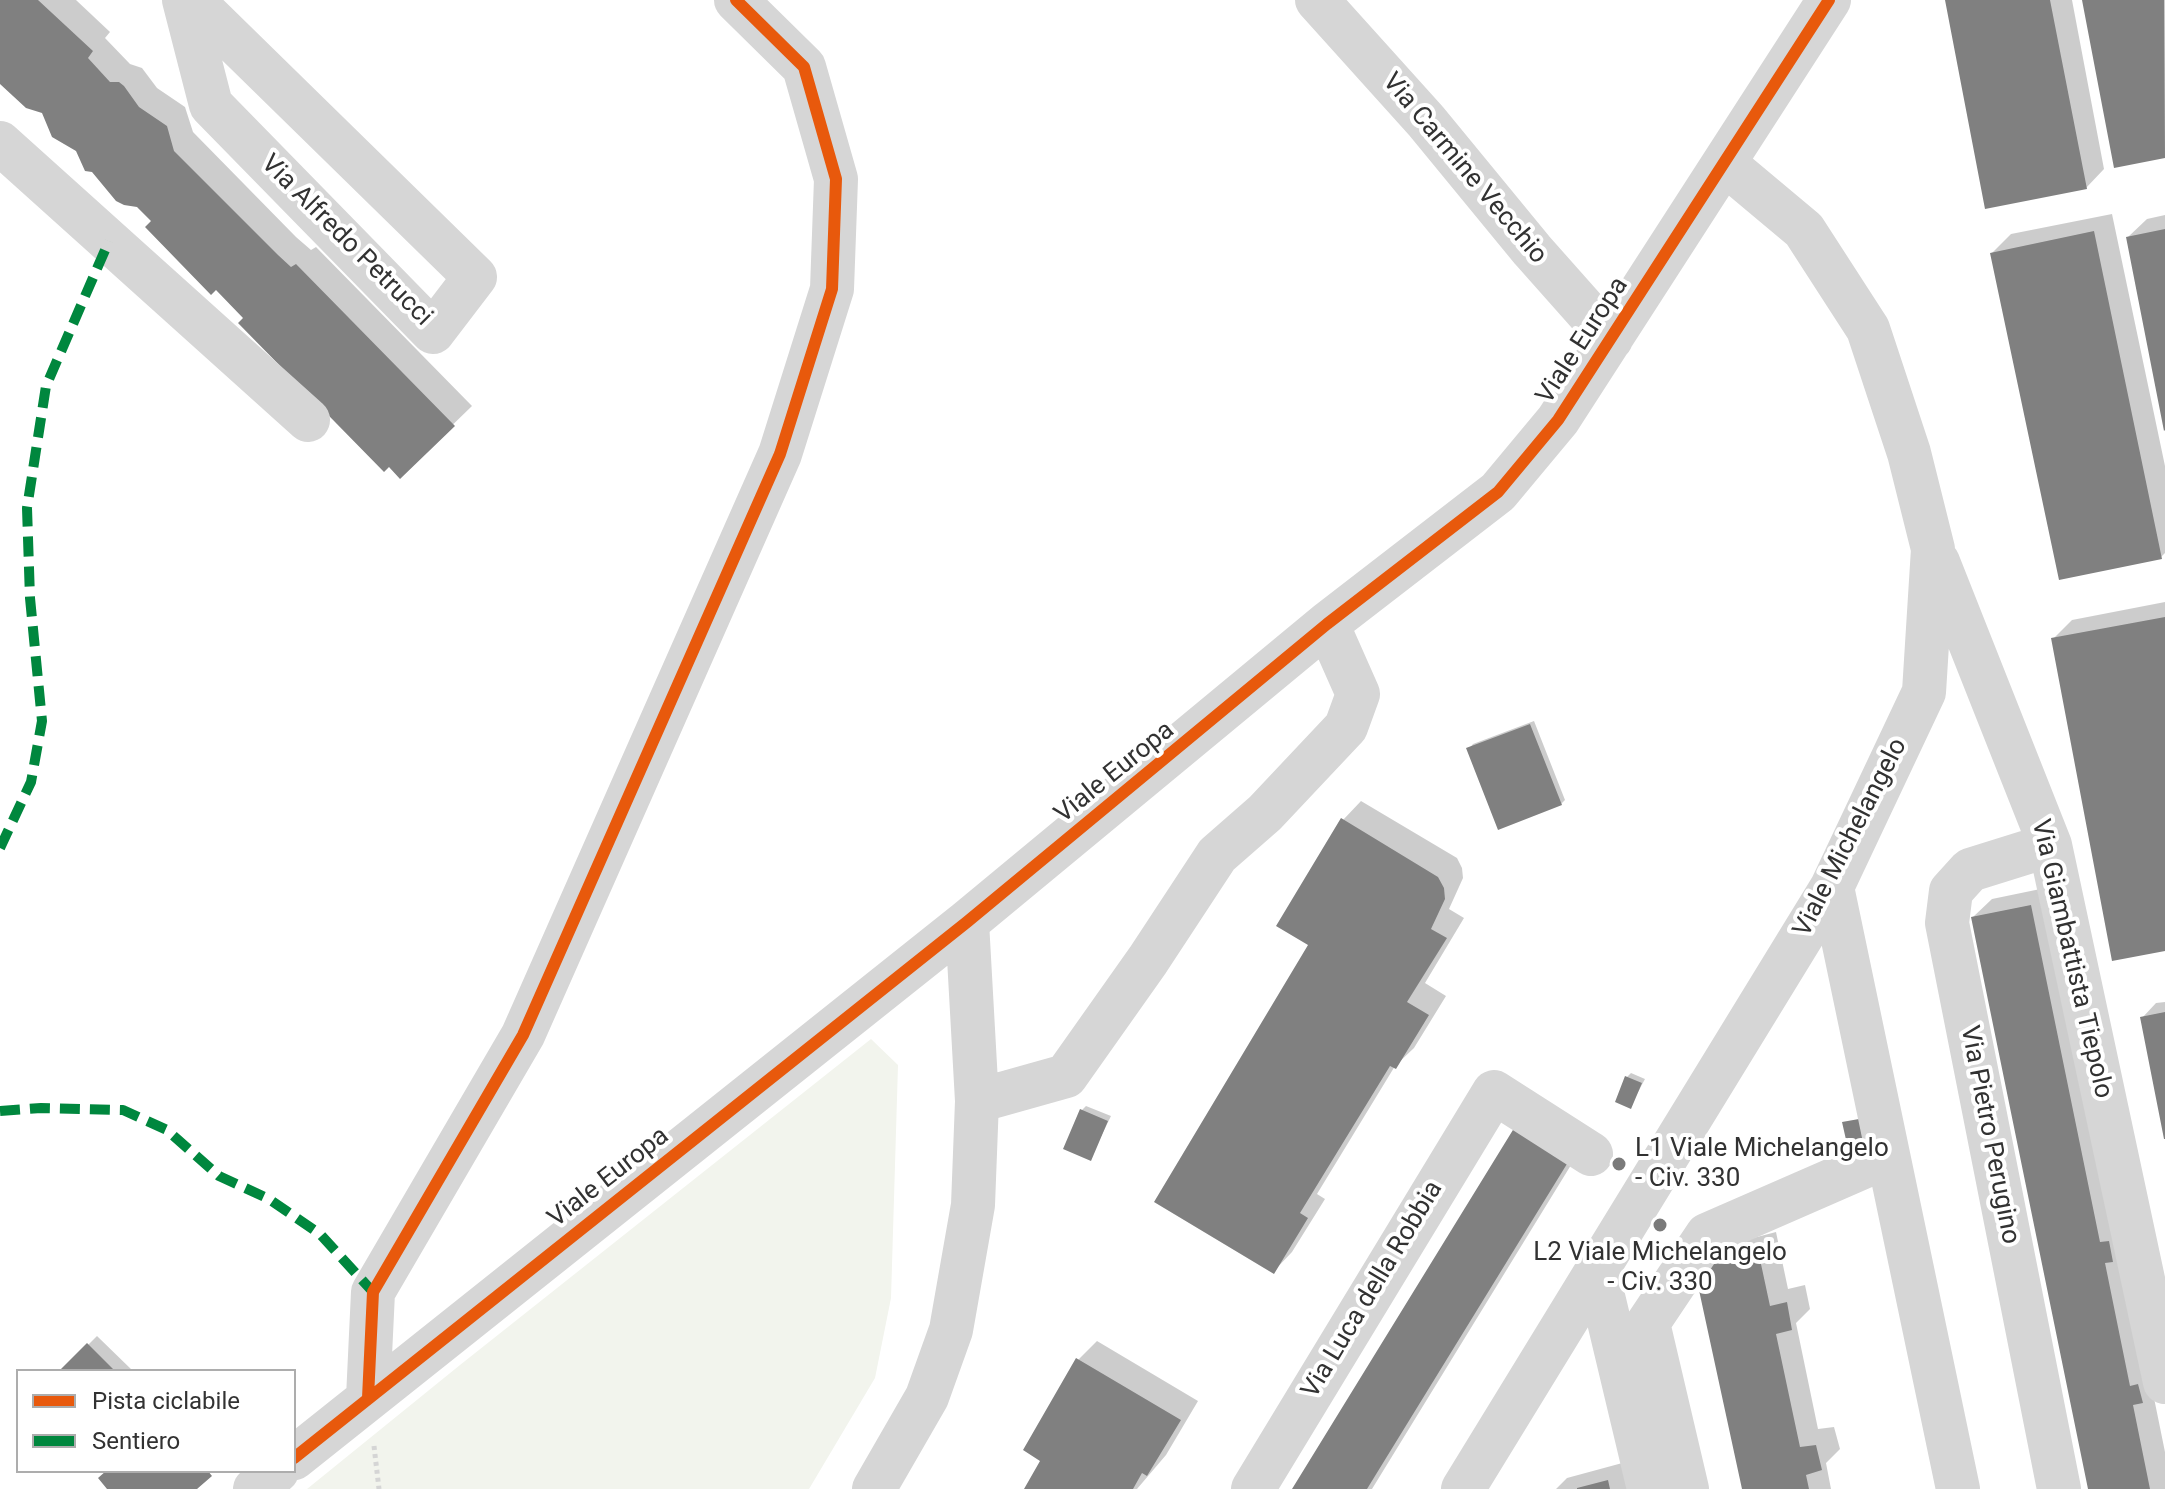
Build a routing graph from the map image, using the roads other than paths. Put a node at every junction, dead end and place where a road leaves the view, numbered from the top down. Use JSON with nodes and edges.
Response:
{"nodes":[{"id":1,"x":184,"y":0,"type":"edge"},
{"id":2,"x":192,"y":0,"type":"edge"},
{"id":3,"x":736,"y":0,"type":"edge"},
{"id":4,"x":1317,"y":0,"type":"edge"},
{"id":5,"x":1829,"y":0,"type":"edge"},
{"id":6,"x":0,"y":143,"type":"edge"},
{"id":7,"x":1724,"y":163,"type":"junction"},
{"id":8,"x":1611,"y":339,"type":"junction"},
{"id":9,"x":308,"y":420,"type":"dead end"},
{"id":10,"x":1933,"y":549,"type":"junction"},
{"id":11,"x":1327,"y":624,"type":"junction"},
{"id":12,"x":2050,"y":845,"type":"junction"},
{"id":13,"x":1832,"y":887,"type":"junction"},
{"id":14,"x":967,"y":922,"type":"junction"},
{"id":15,"x":977,"y":1101,"type":"junction"},
{"id":16,"x":1591,"y":1154,"type":"dead end"},
{"id":17,"x":1888,"y":1156,"type":"junction"},
{"id":18,"x":1597,"y":1271,"type":"junction"},
{"id":19,"x":2165,"y":1382,"type":"edge"},
{"id":20,"x":368,"y":1398,"type":"junction"},
{"id":21,"x":296,"y":1456,"type":"edge"},
{"id":22,"x":275,"y":1473,"type":"edge"},
{"id":23,"x":255,"y":1489,"type":"edge"},
{"id":24,"x":874,"y":1489,"type":"edge"},
{"id":25,"x":1253,"y":1489,"type":"edge"},
{"id":26,"x":1463,"y":1489,"type":"edge"},
{"id":27,"x":1649,"y":1489,"type":"edge"},
{"id":28,"x":1687,"y":1489,"type":"edge"},
{"id":29,"x":1958,"y":1489,"type":"edge"},
{"id":30,"x":2059,"y":1489,"type":"edge"}],
"edges":[{"from":1,"to":2,"type":"street","name":"Via Alfredo Petrucci"},
{"from":3,"to":20,"type":"street"},
{"from":4,"to":8,"type":"street","name":"Via Carmine Vecchio"},
{"from":5,"to":7,"type":"street","name":"Viale Europa"},
{"from":6,"to":9,"type":"street"},
{"from":7,"to":8,"type":"street","name":"Viale Europa"},
{"from":7,"to":10,"type":"street","name":"Viale Michelangelo"},
{"from":8,"to":11,"type":"street","name":"Viale Europa"},
{"from":10,"to":12,"type":"street","name":"Via Giambattista Tiepolo"},
{"from":10,"to":13,"type":"street","name":"Viale Michelangelo"},
{"from":11,"to":14,"type":"street","name":"Viale Europa"},
{"from":11,"to":15,"type":"street"},
{"from":12,"to":19,"type":"street","name":"Via Giambattista Tiepolo"},
{"from":12,"to":30,"type":"street","name":"Via Pietro Perugino"},
{"from":13,"to":17,"type":"street"},
{"from":13,"to":18,"type":"street","name":"Viale Michelangelo"},
{"from":14,"to":15,"type":"street"},
{"from":14,"to":20,"type":"street","name":"Viale Europa"},
{"from":15,"to":24,"type":"street"},
{"from":16,"to":25,"type":"street","name":"Via Luca della Robbia"},
{"from":17,"to":28,"type":"street"},
{"from":17,"to":29,"type":"street"},
{"from":18,"to":26,"type":"street","name":"Viale Michelangelo"},
{"from":18,"to":27,"type":"street"},
{"from":20,"to":21,"type":"street","name":"Viale Europa"},
{"from":22,"to":23,"type":"street"}]}
